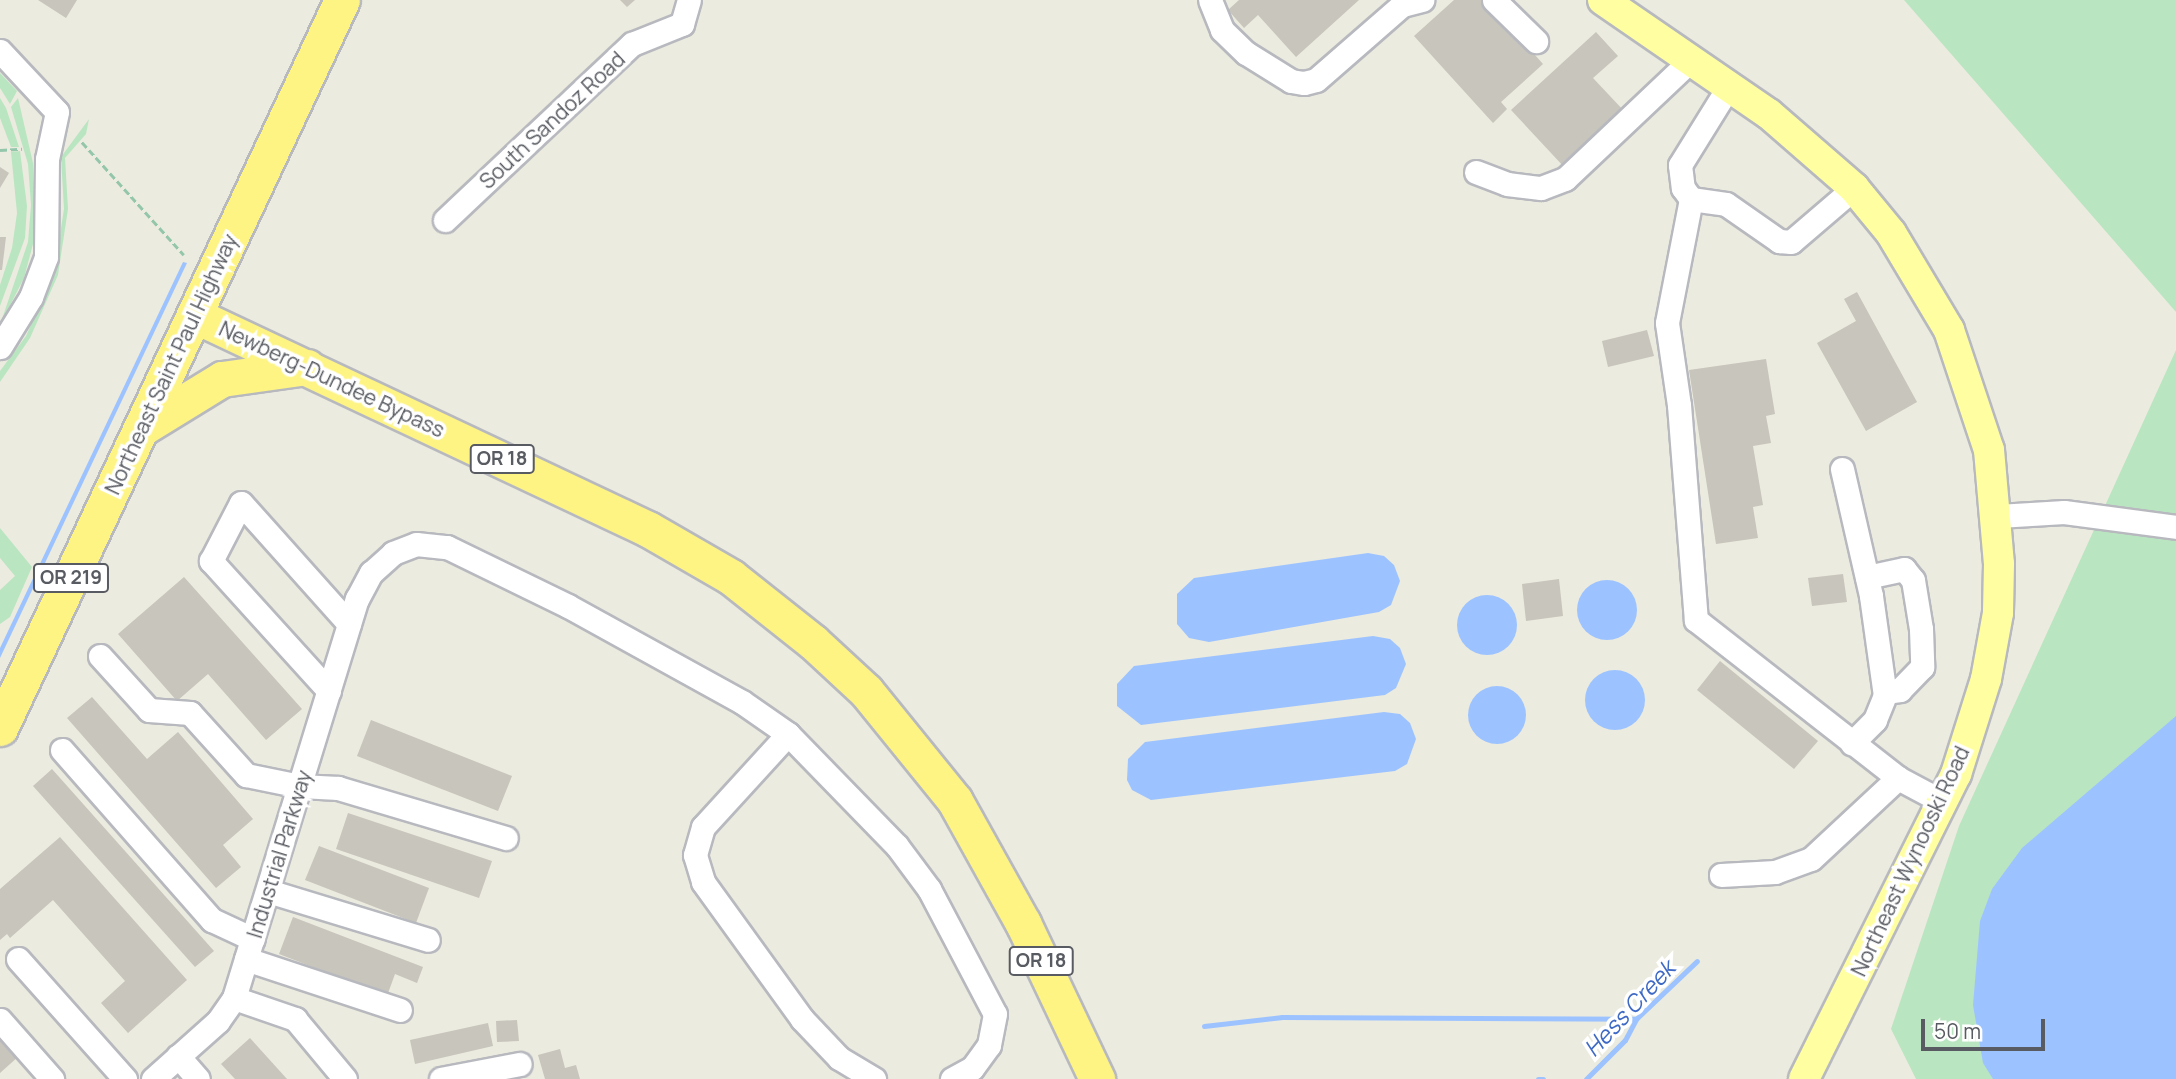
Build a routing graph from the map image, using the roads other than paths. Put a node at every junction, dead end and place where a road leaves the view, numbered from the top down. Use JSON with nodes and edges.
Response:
{"nodes":[{"id":1,"x":342,"y":0,"type":"edge"},
{"id":2,"x":689,"y":0,"type":"edge"},
{"id":3,"x":1210,"y":0,"type":"edge"},
{"id":4,"x":1422,"y":0,"type":"edge"},
{"id":5,"x":1494,"y":0,"type":"edge"},
{"id":6,"x":1603,"y":0,"type":"edge"},
{"id":7,"x":1536,"y":41,"type":"dead end"},
{"id":8,"x":0,"y":51,"type":"edge"},
{"id":9,"x":1691,"y":60,"type":"junction"},
{"id":10,"x":1729,"y":86,"type":"junction"},
{"id":11,"x":1476,"y":172,"type":"dead end"},
{"id":12,"x":1854,"y":188,"type":"junction"},
{"id":13,"x":1691,"y":199,"type":"junction"},
{"id":14,"x":445,"y":220,"type":"dead end"},
{"id":15,"x":194,"y":314,"type":"junction"},
{"id":16,"x":0,"y":347,"type":"edge"},
{"id":17,"x":307,"y":367,"type":"junction"},
{"id":18,"x":142,"y":428,"type":"junction"},
{"id":19,"x":1842,"y":469,"type":"dead end"},
{"id":20,"x":1998,"y":516,"type":"junction"},
{"id":21,"x":2176,"y":527,"type":"edge"},
{"id":22,"x":1867,"y":577,"type":"junction"},
{"id":23,"x":349,"y":624,"type":"junction"},
{"id":24,"x":100,"y":656,"type":"dead end"},
{"id":25,"x":329,"y":691,"type":"junction"},
{"id":26,"x":1885,"y":692,"type":"junction"},
{"id":27,"x":0,"y":728,"type":"edge"},
{"id":28,"x":788,"y":734,"type":"junction"},
{"id":29,"x":1852,"y":743,"type":"junction"},
{"id":30,"x":62,"y":750,"type":"dead end"},
{"id":31,"x":1898,"y":778,"type":"junction"},
{"id":32,"x":300,"y":786,"type":"junction"},
{"id":33,"x":1943,"y":802,"type":"junction"},
{"id":34,"x":506,"y":838,"type":"dead end"},
{"id":35,"x":1721,"y":875,"type":"dead end"},
{"id":36,"x":268,"y":891,"type":"junction"},
{"id":37,"x":428,"y":940,"type":"dead end"},
{"id":38,"x":250,"y":949,"type":"junction"},
{"id":39,"x":18,"y":959,"type":"dead end"},
{"id":40,"x":234,"y":998,"type":"junction"},
{"id":41,"x":400,"y":1010,"type":"dead end"},
{"id":42,"x":0,"y":1020,"type":"edge"},
{"id":43,"x":178,"y":1056,"type":"junction"},
{"id":44,"x":520,"y":1064,"type":"dead end"},
{"id":45,"x":52,"y":1079,"type":"edge"},
{"id":46,"x":125,"y":1079,"type":"edge"},
{"id":47,"x":153,"y":1079,"type":"edge"},
{"id":48,"x":198,"y":1079,"type":"edge"},
{"id":49,"x":345,"y":1079,"type":"edge"},
{"id":50,"x":441,"y":1079,"type":"edge"},
{"id":51,"x":874,"y":1079,"type":"edge"},
{"id":52,"x":952,"y":1079,"type":"edge"},
{"id":53,"x":1097,"y":1079,"type":"edge"},
{"id":54,"x":1804,"y":1079,"type":"edge"}],
"edges":[{"from":1,"to":15,"type":"highway","name":"Northeast Saint Paul Highway","number":"OR 219"},
{"from":2,"to":14,"type":"street","name":"South Sandoz Road"},
{"from":3,"to":4,"type":"street"},
{"from":5,"to":7,"type":"street"},
{"from":6,"to":9,"type":"main road","name":"Northeast Wynooski Road"},
{"from":8,"to":16,"type":"street"},
{"from":9,"to":10,"type":"main road","name":"Northeast Wynooski Road"},
{"from":9,"to":11,"type":"street"},
{"from":10,"to":12,"type":"main road","name":"Northeast Wynooski Road"},
{"from":10,"to":13,"type":"street"},
{"from":12,"to":13,"type":"street"},
{"from":12,"to":20,"type":"main road","name":"Northeast Wynooski Road"},
{"from":13,"to":29,"type":"street"},
{"from":15,"to":17,"type":"highway","name":"Newberg-Dundee Bypass","number":"OR 18"},
{"from":15,"to":18,"type":"highway","name":"Northeast Saint Paul Highway","number":"OR 219"},
{"from":17,"to":18,"type":"highway"},
{"from":17,"to":53,"type":"highway","name":"Newberg-Dundee Bypass","number":"OR 18"},
{"from":18,"to":27,"type":"highway","name":"Northeast Saint Paul Highway","number":"OR 219"},
{"from":19,"to":22,"type":"street"},
{"from":20,"to":21,"type":"street"},
{"from":20,"to":33,"type":"main road","name":"Northeast Wynooski Road"},
{"from":22,"to":26,"type":"street"},
{"from":22,"to":26,"type":"street"},
{"from":23,"to":25,"type":"street","name":"Industrial Parkway"},
{"from":23,"to":25,"type":"street"},
{"from":23,"to":28,"type":"street","name":"Industrial Parkway"},
{"from":24,"to":32,"type":"street"},
{"from":25,"to":32,"type":"street","name":"Industrial Parkway"},
{"from":26,"to":29,"type":"street"},
{"from":28,"to":51,"type":"street"},
{"from":28,"to":52,"type":"street","name":"Industrial Parkway"},
{"from":29,"to":31,"type":"street"},
{"from":30,"to":38,"type":"street"},
{"from":31,"to":33,"type":"street"},
{"from":31,"to":35,"type":"street"},
{"from":32,"to":34,"type":"street"},
{"from":32,"to":36,"type":"street","name":"Industrial Parkway"},
{"from":33,"to":54,"type":"main road","name":"Northeast Wynooski Road"},
{"from":36,"to":37,"type":"street"},
{"from":36,"to":38,"type":"street","name":"Industrial Parkway"},
{"from":38,"to":40,"type":"street","name":"Industrial Parkway"},
{"from":38,"to":41,"type":"street"},
{"from":39,"to":46,"type":"street"},
{"from":40,"to":43,"type":"street","name":"Industrial Parkway"},
{"from":40,"to":49,"type":"street"},
{"from":42,"to":45,"type":"street"},
{"from":43,"to":47,"type":"street","name":"Industrial Parkway"},
{"from":43,"to":48,"type":"street"},
{"from":44,"to":50,"type":"street"}]}
